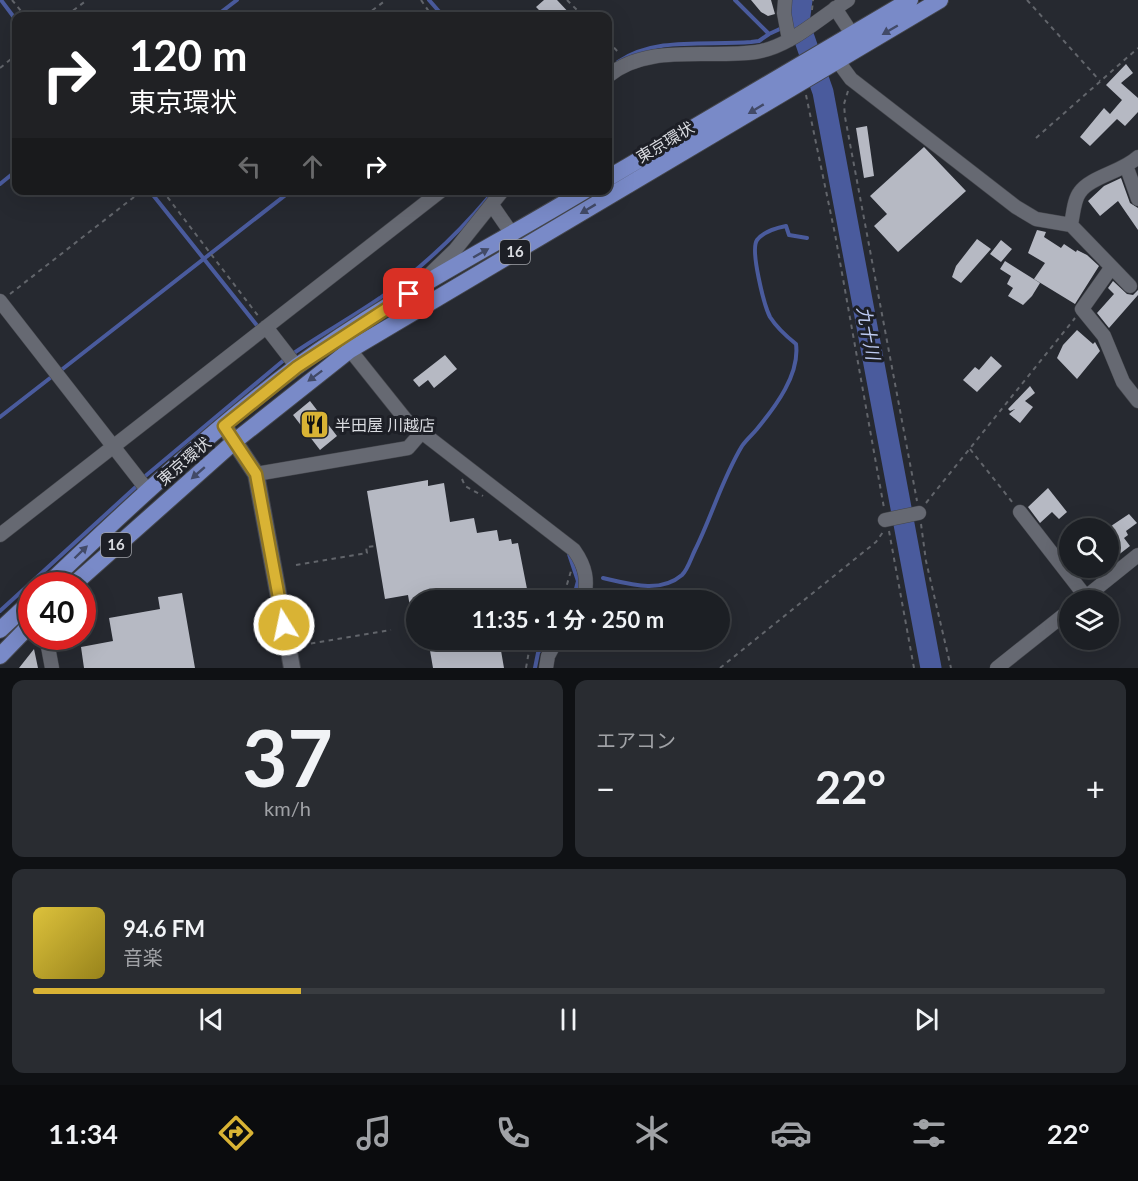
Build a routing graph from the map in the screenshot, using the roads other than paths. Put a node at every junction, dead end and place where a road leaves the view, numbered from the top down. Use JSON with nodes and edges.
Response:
{"nodes":[{"id":1,"x":785,"y":0,"type":"edge"},
{"id":2,"x":848,"y":0,"type":"edge"},
{"id":3,"x":910,"y":0,"type":"edge"},
{"id":4,"x":940,"y":0,"type":"edge"},
{"id":5,"x":835,"y":8,"type":"junction"},
{"id":6,"x":852,"y":34,"type":"junction"},
{"id":7,"x":787,"y":42,"type":"junction"},
{"id":8,"x":837,"y":60,"type":"junction"},
{"id":9,"x":612,"y":73,"type":"edge"},
{"id":10,"x":803,"y":75,"type":"junction"},
{"id":11,"x":1138,"y":157,"type":"edge"},
{"id":12,"x":1127,"y":168,"type":"junction"},
{"id":13,"x":612,"y":176,"type":"edge"},
{"id":14,"x":612,"y":191,"type":"edge"},
{"id":15,"x":436,"y":195,"type":"edge"},
{"id":16,"x":499,"y":195,"type":"edge"},
{"id":17,"x":578,"y":195,"type":"edge"},
{"id":18,"x":605,"y":195,"type":"edge"},
{"id":19,"x":1138,"y":199,"type":"edge"},
{"id":20,"x":492,"y":205,"type":"junction"},
{"id":21,"x":1071,"y":225,"type":"junction"},
{"id":22,"x":512,"y":234,"type":"junction"},
{"id":23,"x":1111,"y":268,"type":"junction"},
{"id":24,"x":1130,"y":286,"type":"dead end"},
{"id":25,"x":409,"y":294,"type":"junction"},
{"id":26,"x":0,"y":301,"type":"edge"},
{"id":27,"x":266,"y":327,"type":"junction"},
{"id":28,"x":350,"y":350,"type":"junction"},
{"id":29,"x":297,"y":367,"type":"junction"},
{"id":30,"x":1138,"y":401,"type":"edge"},
{"id":31,"x":224,"y":426,"type":"junction"},
{"id":32,"x":418,"y":437,"type":"junction"},
{"id":33,"x":236,"y":441,"type":"junction"},
{"id":34,"x":114,"y":446,"type":"junction"},
{"id":35,"x":256,"y":474,"type":"junction"},
{"id":36,"x":148,"y":491,"type":"junction"},
{"id":37,"x":1020,"y":512,"type":"road end"},
{"id":38,"x":919,"y":513,"type":"road end"},
{"id":39,"x":885,"y":520,"type":"road end"},
{"id":40,"x":0,"y":535,"type":"edge"},
{"id":41,"x":1138,"y":555,"type":"edge"},
{"id":42,"x":61,"y":572,"type":"edge"},
{"id":43,"x":87,"y":572,"type":"edge"},
{"id":44,"x":586,"y":590,"type":"edge"},
{"id":45,"x":1078,"y":590,"type":"edge"},
{"id":46,"x":1094,"y":590,"type":"edge"},
{"id":47,"x":18,"y":613,"type":"edge"},
{"id":48,"x":1059,"y":619,"type":"edge"},
{"id":49,"x":0,"y":630,"type":"edge"},
{"id":50,"x":18,"y":637,"type":"edge"},
{"id":51,"x":49,"y":650,"type":"edge"},
{"id":52,"x":551,"y":650,"type":"edge"},
{"id":53,"x":0,"y":656,"type":"edge"},
{"id":54,"x":52,"y":668,"type":"edge"},
{"id":55,"x":292,"y":668,"type":"edge"},
{"id":56,"x":546,"y":668,"type":"edge"},
{"id":57,"x":997,"y":668,"type":"edge"}],
"edges":[{"from":1,"to":7,"type":"street"},
{"from":2,"to":5,"type":"street"},
{"from":3,"to":6,"type":"highway","name":"東京環状","number":"16"},
{"from":4,"to":8,"type":"highway","name":"東京環状","number":"16","one_way":true},
{"from":5,"to":6,"type":"street"},
{"from":5,"to":7,"type":"street"},
{"from":6,"to":10,"type":"highway","name":"東京環状","number":"16"},
{"from":7,"to":9,"type":"street"},
{"from":7,"to":10,"type":"street"},
{"from":8,"to":10,"type":"highway","name":"東京環状","number":"16"},
{"from":8,"to":21,"type":"street"},
{"from":10,"to":13,"type":"highway","name":"東京環状","number":"16"},
{"from":10,"to":14,"type":"highway","name":"東京環状","number":"16","one_way":true},
{"from":11,"to":12,"type":"street"},
{"from":12,"to":19,"type":"street"},
{"from":12,"to":21,"type":"street"},
{"from":15,"to":27,"type":"street"},
{"from":16,"to":20,"type":"street"},
{"from":17,"to":22,"type":"highway","name":"東京環状","number":"16"},
{"from":18,"to":28,"type":"highway","name":"東京環状","number":"16","one_way":true},
{"from":20,"to":22,"type":"street"},
{"from":20,"to":25,"type":"street"},
{"from":21,"to":23,"type":"street"},
{"from":25,"to":22,"type":"highway","name":"東京環状","number":"16","one_way":true},
{"from":23,"to":24,"type":"street"},
{"from":23,"to":30,"type":"street"},
{"from":25,"to":29,"type":"highway","name":"東京環状","number":"16"},
{"from":26,"to":34,"type":"street"},
{"from":27,"to":29,"type":"street"},
{"from":27,"to":34,"type":"street"},
{"from":28,"to":32,"type":"street"},
{"from":28,"to":33,"type":"highway","name":"東京環状","number":"16","one_way":true},
{"from":29,"to":31,"type":"highway","name":"東京環状","number":"16"},
{"from":31,"to":33,"type":"street"},
{"from":31,"to":36,"type":"highway","name":"東京環状","number":"16"},
{"from":32,"to":35,"type":"street"},
{"from":32,"to":44,"type":"street"},
{"from":33,"to":35,"type":"street"},
{"from":33,"to":43,"type":"highway","name":"東京環状","number":"16","one_way":true},
{"from":34,"to":36,"type":"street"},
{"from":34,"to":40,"type":"street"},
{"from":35,"to":55,"type":"street"},
{"from":42,"to":36,"type":"highway","name":"東京環状","number":"16","one_way":true},
{"from":37,"to":45,"type":"street"},
{"from":38,"to":39,"type":"street"},
{"from":41,"to":46,"type":"street"},
{"from":47,"to":49,"type":"highway"},
{"from":48,"to":57,"type":"street"},
{"from":50,"to":53,"type":"highway"},
{"from":51,"to":54,"type":"street"},
{"from":52,"to":56,"type":"street"}]}
